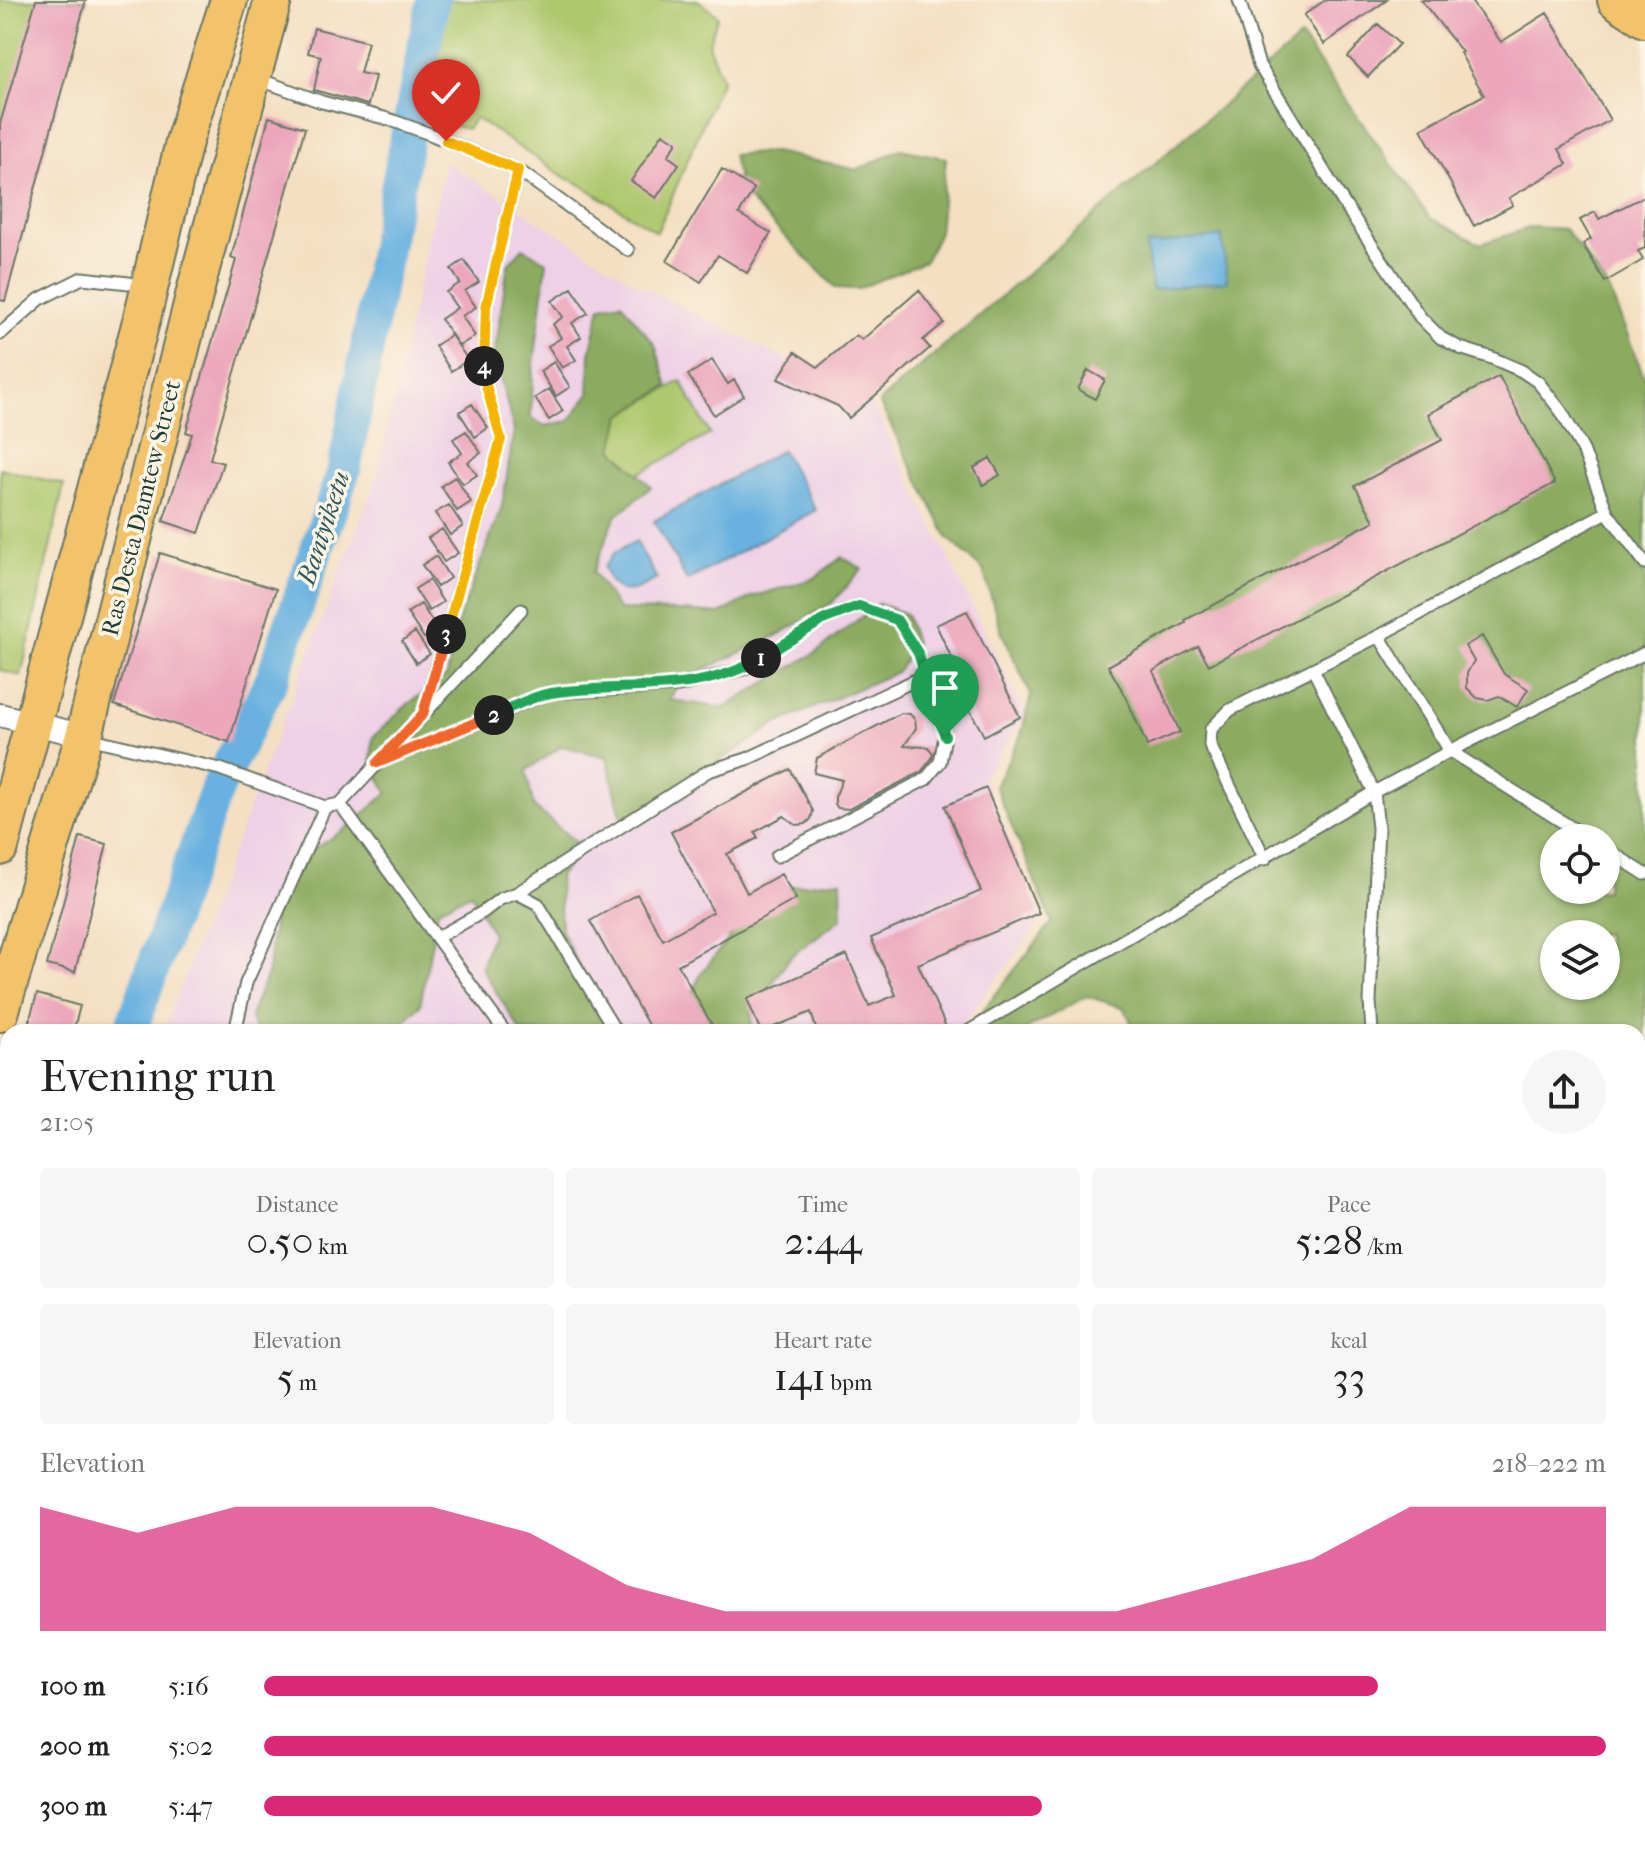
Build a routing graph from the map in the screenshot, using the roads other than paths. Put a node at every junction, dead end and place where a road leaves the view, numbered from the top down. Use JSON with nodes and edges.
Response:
{"nodes":[{"id":1,"x":229,"y":0,"type":"edge"},
{"id":2,"x":273,"y":0,"type":"edge"},
{"id":3,"x":1239,"y":0,"type":"edge"},
{"id":4,"x":1616,"y":0,"type":"edge"},
{"id":5,"x":1645,"y":19,"type":"edge"},
{"id":6,"x":251,"y":76,"type":"junction"},
{"id":7,"x":518,"y":170,"type":"junction"},
{"id":8,"x":628,"y":250,"type":"dead end"},
{"id":9,"x":149,"y":289,"type":"junction"},
{"id":10,"x":0,"y":334,"type":"edge"},
{"id":11,"x":1607,"y":512,"type":"junction"},
{"id":12,"x":1645,"y":563,"type":"edge"},
{"id":13,"x":521,"y":610,"type":"dead end"},
{"id":14,"x":1379,"y":636,"type":"junction"},
{"id":15,"x":1645,"y":653,"type":"edge"},
{"id":16,"x":1313,"y":669,"type":"junction"},
{"id":17,"x":924,"y":676,"type":"junction"},
{"id":18,"x":423,"y":714,"type":"junction"},
{"id":19,"x":17,"y":720,"type":"edge"},
{"id":20,"x":84,"y":736,"type":"junction"},
{"id":21,"x":1450,"y":751,"type":"junction"},
{"id":22,"x":377,"y":763,"type":"junction"},
{"id":23,"x":1374,"y":792,"type":"junction"},
{"id":24,"x":340,"y":804,"type":"junction"},
{"id":25,"x":325,"y":807,"type":"junction"},
{"id":26,"x":1566,"y":824,"type":"edge"},
{"id":27,"x":0,"y":847,"type":"edge"},
{"id":28,"x":777,"y":856,"type":"dead end"},
{"id":29,"x":1620,"y":858,"type":"edge"},
{"id":30,"x":1265,"y":859,"type":"junction"},
{"id":31,"x":1645,"y":874,"type":"edge"},
{"id":32,"x":517,"y":893,"type":"junction"},
{"id":33,"x":438,"y":937,"type":"junction"},
{"id":34,"x":0,"y":1013,"type":"edge"},
{"id":35,"x":237,"y":1024,"type":"edge"},
{"id":36,"x":498,"y":1024,"type":"edge"},
{"id":37,"x":611,"y":1024,"type":"edge"},
{"id":38,"x":981,"y":1024,"type":"edge"},
{"id":39,"x":1371,"y":1024,"type":"edge"}],
"edges":[{"from":1,"to":9,"type":"main road","name":"Ras Desta Damtew Street"},
{"from":2,"to":6,"type":"main road","name":"Ras Desta Damtew Street"},
{"from":3,"to":11,"type":"lane"},
{"from":4,"to":5,"type":"main road"},
{"from":6,"to":7,"type":"lane"},
{"from":6,"to":20,"type":"main road","name":"Ras Desta Damtew Street"},
{"from":7,"to":8,"type":"lane"},
{"from":7,"to":18,"type":"lane"},
{"from":9,"to":10,"type":"lane"},
{"from":9,"to":19,"type":"main road","name":"Ras Desta Damtew Street"},
{"from":11,"to":12,"type":"lane"},
{"from":11,"to":14,"type":"lane"},
{"from":13,"to":18,"type":"lane"},
{"from":14,"to":16,"type":"lane"},
{"from":14,"to":21,"type":"lane"},
{"from":15,"to":21,"type":"lane"},
{"from":16,"to":23,"type":"lane"},
{"from":16,"to":30,"type":"lane"},
{"from":17,"to":22,"type":"lane"},
{"from":17,"to":28,"type":"lane"},
{"from":17,"to":32,"type":"lane"},
{"from":18,"to":22,"type":"lane"},
{"from":19,"to":20,"type":"street"},
{"from":19,"to":27,"type":"main road","name":"Ras Desta Damtew Street"},
{"from":20,"to":25,"type":"lane"},
{"from":20,"to":34,"type":"main road","name":"Ras Desta Damtew Street"},
{"from":21,"to":23,"type":"lane"},
{"from":21,"to":26,"type":"lane"},
{"from":22,"to":24,"type":"lane"},
{"from":23,"to":30,"type":"lane"},
{"from":23,"to":39,"type":"lane"},
{"from":24,"to":25,"type":"lane"},
{"from":24,"to":33,"type":"lane"},
{"from":25,"to":35,"type":"lane"},
{"from":29,"to":31,"type":"lane"},
{"from":30,"to":38,"type":"lane"},
{"from":32,"to":33,"type":"lane"},
{"from":32,"to":37,"type":"lane"},
{"from":33,"to":36,"type":"lane"}]}
